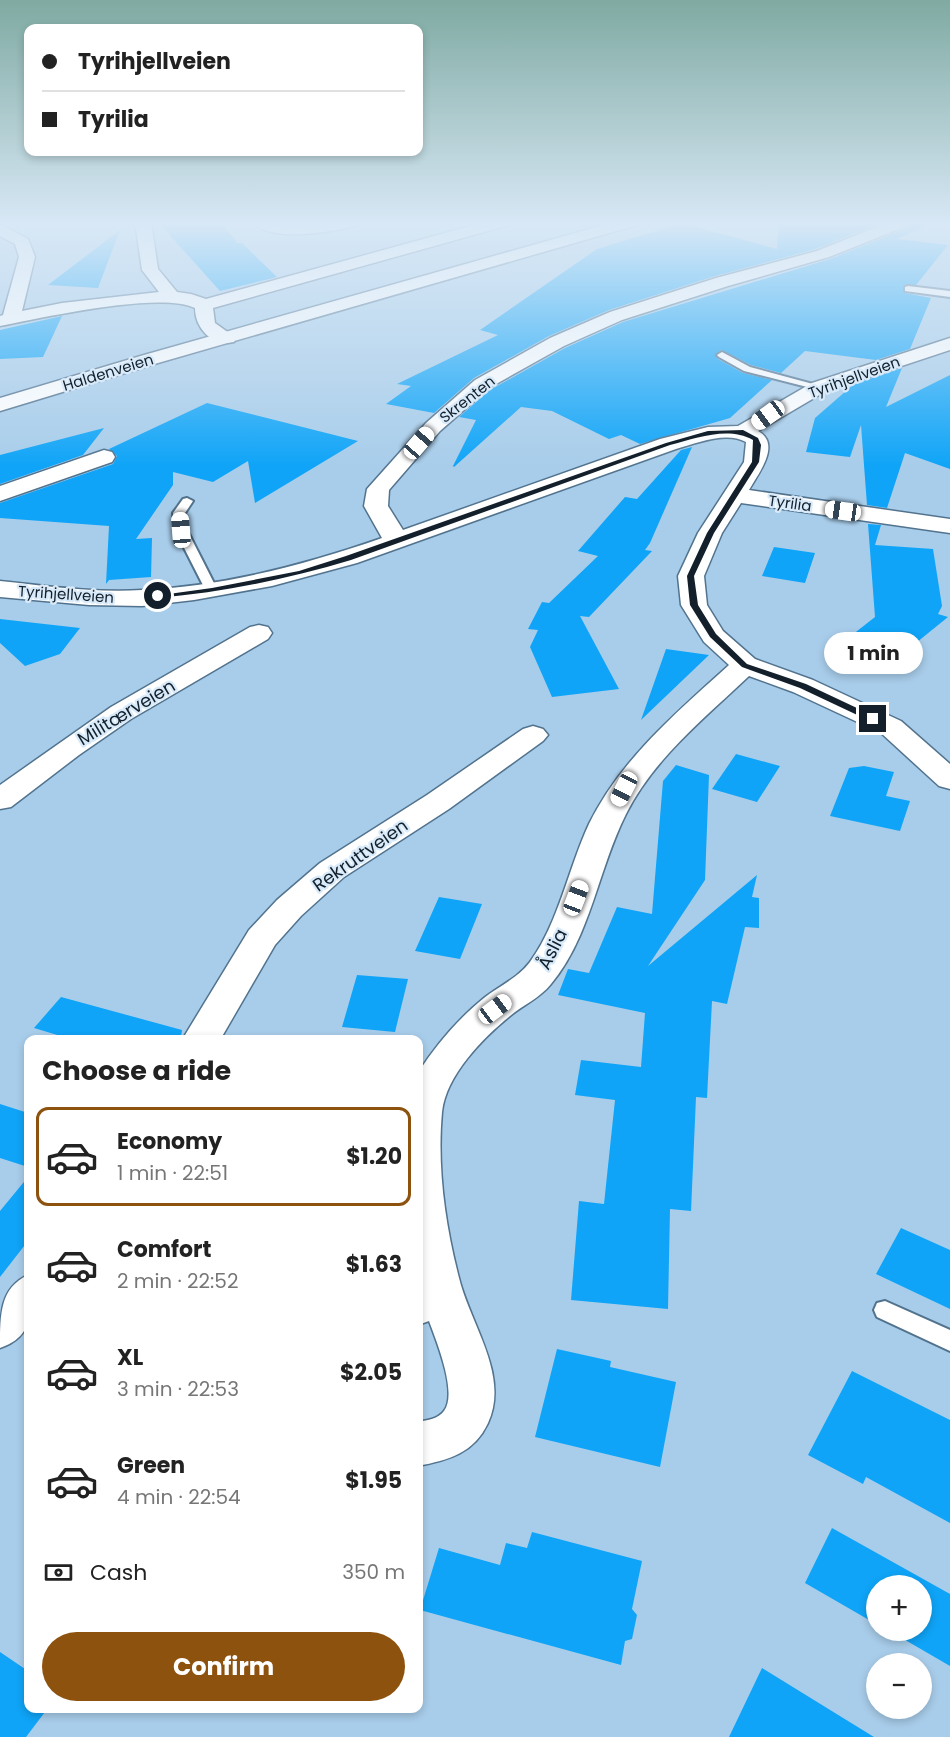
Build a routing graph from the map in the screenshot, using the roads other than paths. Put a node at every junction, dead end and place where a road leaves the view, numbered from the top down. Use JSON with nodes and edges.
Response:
{"nodes":[{"id":1,"x":12,"y":303,"type":"edge"},
{"id":2,"x":111,"y":303,"type":"edge"},
{"id":3,"x":200,"y":303,"type":"edge"},
{"id":4,"x":211,"y":303,"type":"edge"},
{"id":5,"x":349,"y":303,"type":"edge"},
{"id":6,"x":656,"y":303,"type":"edge"},
{"id":7,"x":204,"y":305,"type":"junction"},
{"id":8,"x":6,"y":320,"type":"edge"},
{"id":9,"x":227,"y":338,"type":"junction"},
{"id":10,"x":950,"y":344,"type":"edge"},
{"id":11,"x":722,"y":355,"type":"dead end"},
{"id":12,"x":819,"y":387,"type":"junction"},
{"id":13,"x":0,"y":405,"type":"edge"},
{"id":14,"x":743,"y":432,"type":"junction"},
{"id":15,"x":104,"y":457,"type":"dead end"},
{"id":16,"x":0,"y":494,"type":"edge"},
{"id":17,"x":736,"y":495,"type":"junction"},
{"id":18,"x":187,"y":501,"type":"dead end"},
{"id":19,"x":950,"y":526,"type":"edge"},
{"id":20,"x":401,"y":539,"type":"junction"},
{"id":21,"x":0,"y":590,"type":"edge"},
{"id":22,"x":212,"y":591,"type":"junction"},
{"id":23,"x":258,"y":633,"type":"dead end"},
{"id":24,"x":745,"y":665,"type":"junction"},
{"id":25,"x":533,"y":735,"type":"dead end"},
{"id":26,"x":950,"y":780,"type":"edge"},
{"id":27,"x":0,"y":800,"type":"edge"},
{"id":28,"x":204,"y":1035,"type":"edge"},
{"id":29,"x":423,"y":1106,"type":"edge"},
{"id":30,"x":423,"y":1206,"type":"edge"},
{"id":31,"x":428,"y":1294,"type":"edge"},
{"id":32,"x":24,"y":1298,"type":"edge"},
{"id":33,"x":885,"y":1310,"type":"dead end"},
{"id":34,"x":0,"y":1329,"type":"edge"},
{"id":35,"x":950,"y":1341,"type":"edge"},
{"id":36,"x":423,"y":1443,"type":"edge"}],
"edges":[{"from":1,"to":8,"type":"street"},
{"from":2,"to":8,"type":"street"},
{"from":3,"to":7,"type":"street"},
{"from":4,"to":7,"type":"street"},
{"from":5,"to":9,"type":"street","name":"Haldenveien"},
{"from":6,"to":20,"type":"street","name":"Skrenten"},
{"from":7,"to":9,"type":"street"},
{"from":9,"to":13,"type":"street","name":"Haldenveien"},
{"from":10,"to":12,"type":"street","name":"Tyrihjellveien"},
{"from":11,"to":12,"type":"lane"},
{"from":12,"to":14,"type":"street","name":"Tyrihjellveien"},
{"from":14,"to":17,"type":"street"},
{"from":14,"to":20,"type":"street","name":"Tyrihjellveien"},
{"from":15,"to":16,"type":"street"},
{"from":17,"to":19,"type":"street","name":"Tyrilia"},
{"from":17,"to":24,"type":"street"},
{"from":18,"to":22,"type":"lane"},
{"from":20,"to":22,"type":"street","name":"Tyrihjellveien"},
{"from":21,"to":22,"type":"street","name":"Tyrihjellveien"},
{"from":23,"to":27,"type":"street","name":"Militærveien"},
{"from":24,"to":26,"type":"street"},
{"from":24,"to":29,"type":"street","name":"Åslia"},
{"from":25,"to":28,"type":"street","name":"Rekruttveien"},
{"from":30,"to":31,"type":"street","name":"Åslia"},
{"from":31,"to":36,"type":"street","name":"Åslia"},
{"from":32,"to":34,"type":"street"},
{"from":33,"to":35,"type":"lane"}]}
